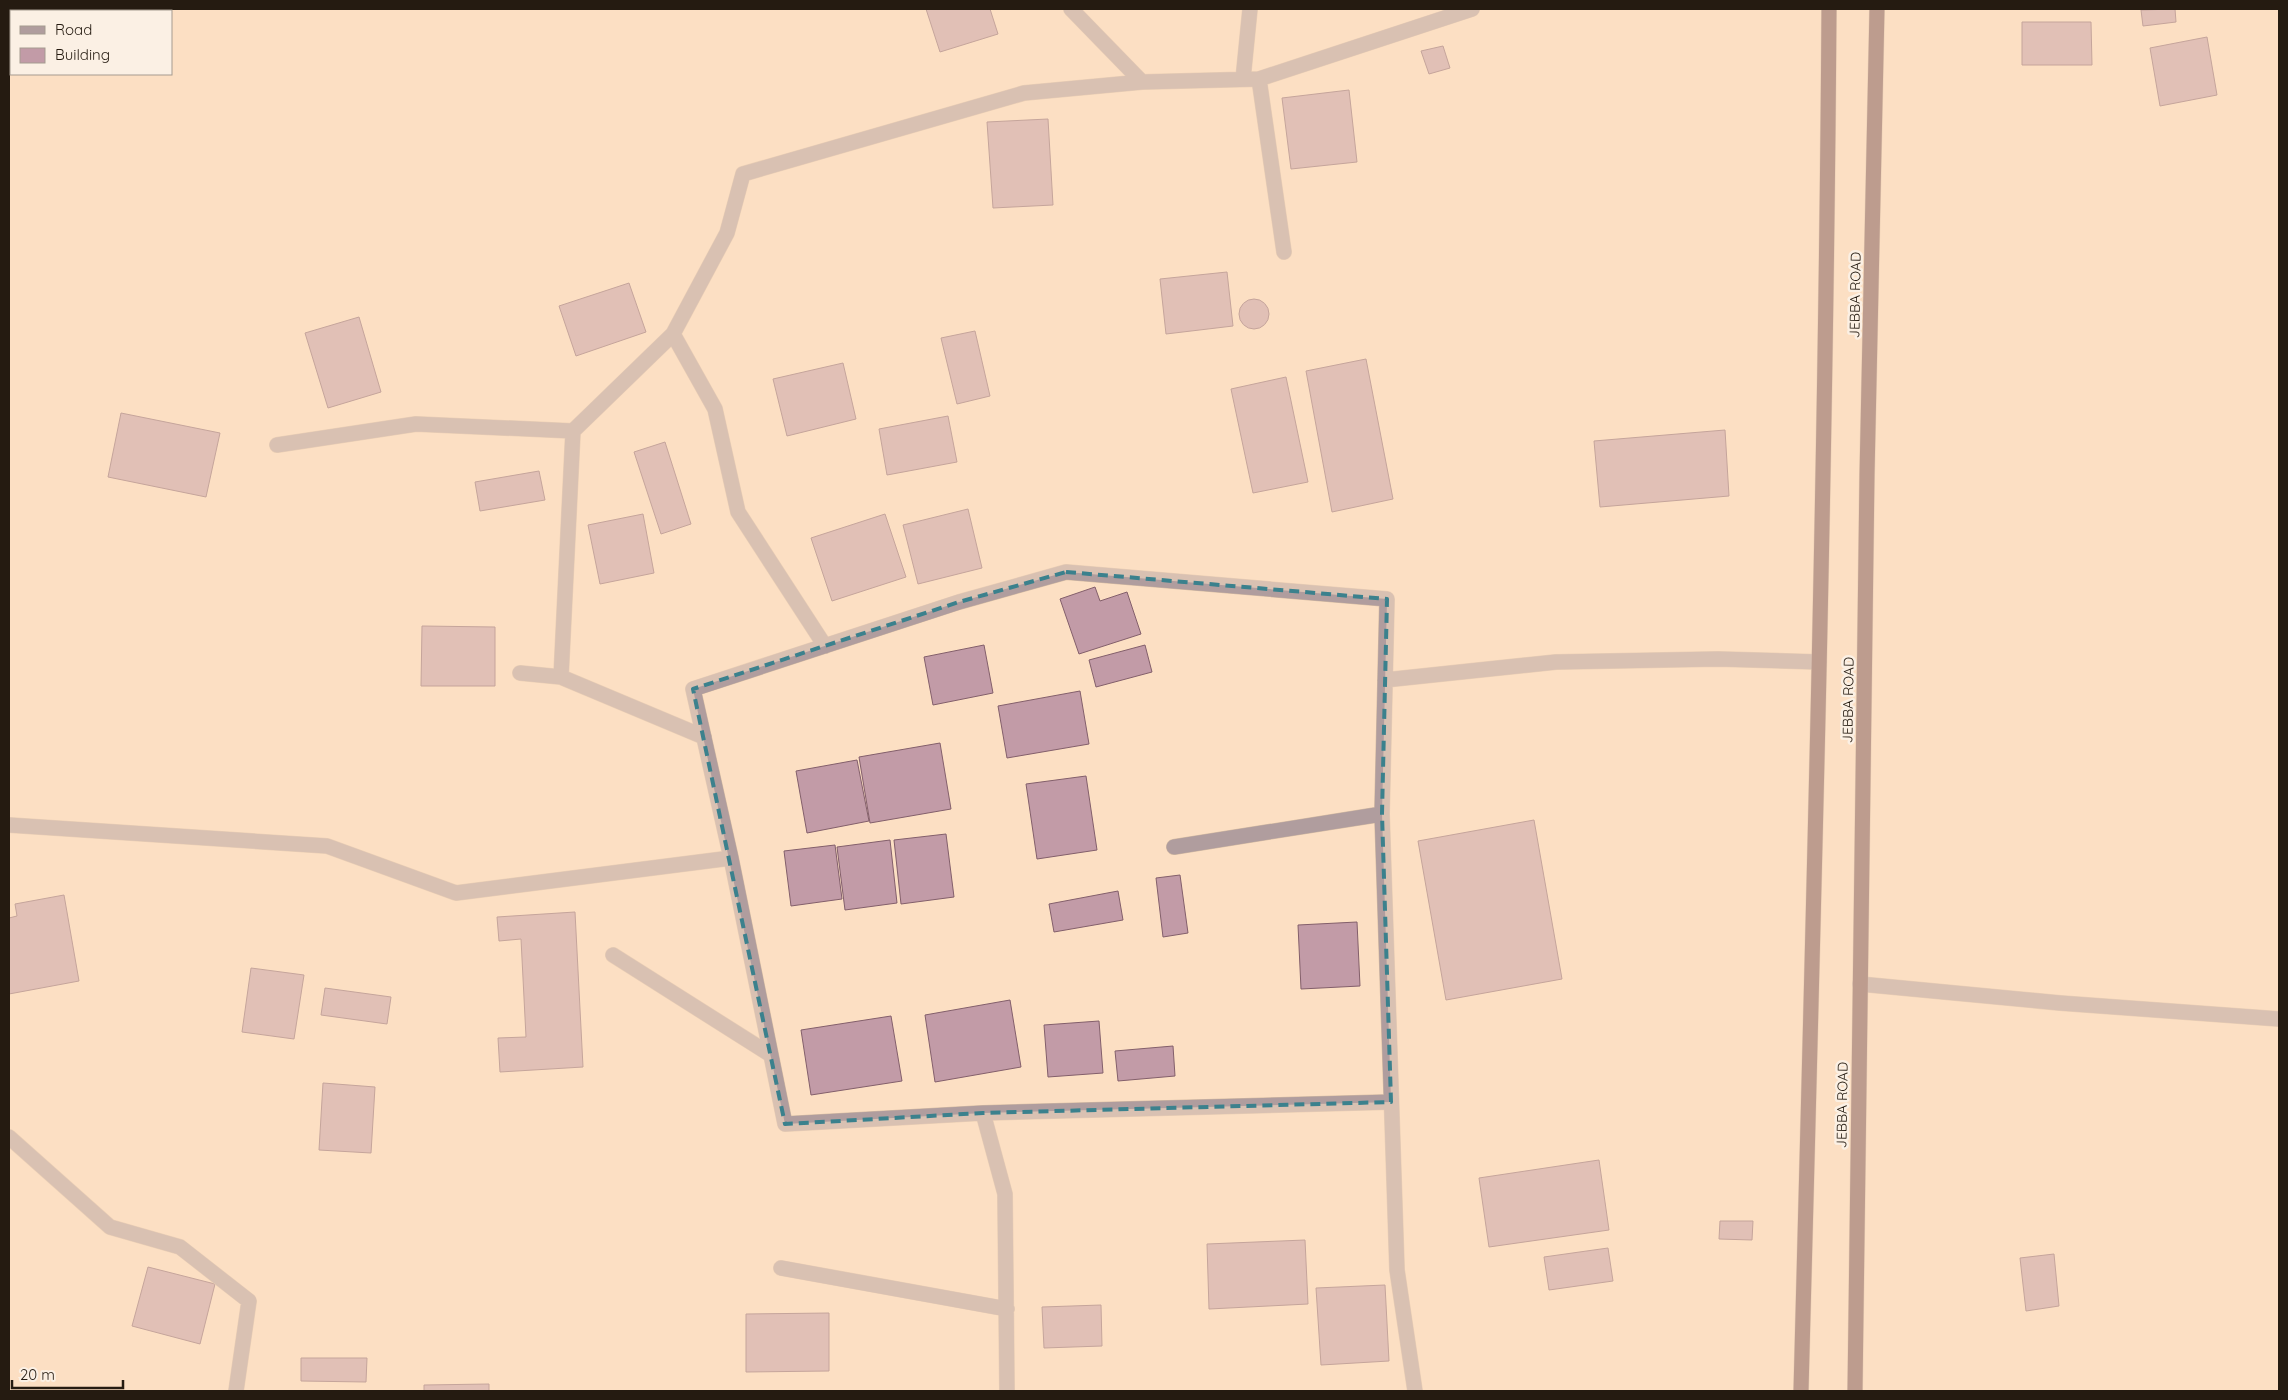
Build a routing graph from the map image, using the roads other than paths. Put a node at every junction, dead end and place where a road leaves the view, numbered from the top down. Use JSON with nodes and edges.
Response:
{"nodes":[{"id":1,"x":1071,"y":9,"type":"edge"},
{"id":2,"x":1250,"y":9,"type":"edge"},
{"id":3,"x":1472,"y":9,"type":"edge"},
{"id":4,"x":1829,"y":9,"type":"edge"},
{"id":5,"x":1877,"y":9,"type":"edge"},
{"id":6,"x":1243,"y":79,"type":"junction"},
{"id":7,"x":1259,"y":79,"type":"junction"},
{"id":8,"x":1142,"y":82,"type":"junction"},
{"id":9,"x":1284,"y":252,"type":"dead end"},
{"id":10,"x":672,"y":334,"type":"junction"},
{"id":11,"x":573,"y":431,"type":"junction"},
{"id":12,"x":277,"y":445,"type":"dead end"},
{"id":13,"x":825,"y":646,"type":"junction"},
{"id":14,"x":1819,"y":662,"type":"junction"},
{"id":15,"x":520,"y":674,"type":"dead end"},
{"id":16,"x":561,"y":678,"type":"junction"},
{"id":17,"x":1385,"y":680,"type":"junction"},
{"id":18,"x":704,"y":737,"type":"junction"},
{"id":19,"x":1382,"y":814,"type":"junction"},
{"id":20,"x":9,"y":825,"type":"edge"},
{"id":21,"x":1174,"y":848,"type":"dead end"},
{"id":22,"x":731,"y":858,"type":"junction"},
{"id":23,"x":613,"y":955,"type":"dead end"},
{"id":24,"x":1860,"y":984,"type":"junction"},
{"id":25,"x":2279,"y":1019,"type":"edge"},
{"id":26,"x":771,"y":1055,"type":"junction"},
{"id":27,"x":1391,"y":1102,"type":"junction"},
{"id":28,"x":983,"y":1113,"type":"junction"},
{"id":29,"x":9,"y":1137,"type":"edge"},
{"id":30,"x":781,"y":1268,"type":"dead end"},
{"id":31,"x":1007,"y":1309,"type":"junction"},
{"id":32,"x":236,"y":1391,"type":"edge"},
{"id":33,"x":1007,"y":1391,"type":"edge"},
{"id":34,"x":1415,"y":1391,"type":"edge"},
{"id":35,"x":1801,"y":1391,"type":"edge"},
{"id":36,"x":1855,"y":1391,"type":"edge"}],
"edges":[{"from":1,"to":8,"type":"street"},
{"from":2,"to":6,"type":"street"},
{"from":3,"to":7,"type":"street"},
{"from":4,"to":14,"type":"highway"},
{"from":5,"to":24,"type":"highway","name":"JEBBA ROAD"},
{"from":6,"to":7,"type":"street"},
{"from":6,"to":8,"type":"street"},
{"from":7,"to":9,"type":"street"},
{"from":8,"to":10,"type":"street"},
{"from":10,"to":11,"type":"street"},
{"from":10,"to":13,"type":"street"},
{"from":11,"to":12,"type":"street"},
{"from":11,"to":16,"type":"street"},
{"from":13,"to":17,"type":"street"},
{"from":13,"to":18,"type":"street"},
{"from":14,"to":17,"type":"street"},
{"from":14,"to":35,"type":"highway"},
{"from":15,"to":16,"type":"street"},
{"from":16,"to":18,"type":"street"},
{"from":17,"to":19,"type":"street"},
{"from":18,"to":22,"type":"street"},
{"from":19,"to":21,"type":"street"},
{"from":19,"to":27,"type":"street"},
{"from":20,"to":22,"type":"street"},
{"from":22,"to":26,"type":"street"},
{"from":23,"to":26,"type":"street"},
{"from":24,"to":25,"type":"street"},
{"from":24,"to":36,"type":"highway","name":"JEBBA ROAD"},
{"from":26,"to":28,"type":"street"},
{"from":27,"to":28,"type":"street"},
{"from":27,"to":34,"type":"street"},
{"from":28,"to":31,"type":"street"},
{"from":29,"to":32,"type":"street"},
{"from":30,"to":31,"type":"street"},
{"from":31,"to":33,"type":"street"}]}
